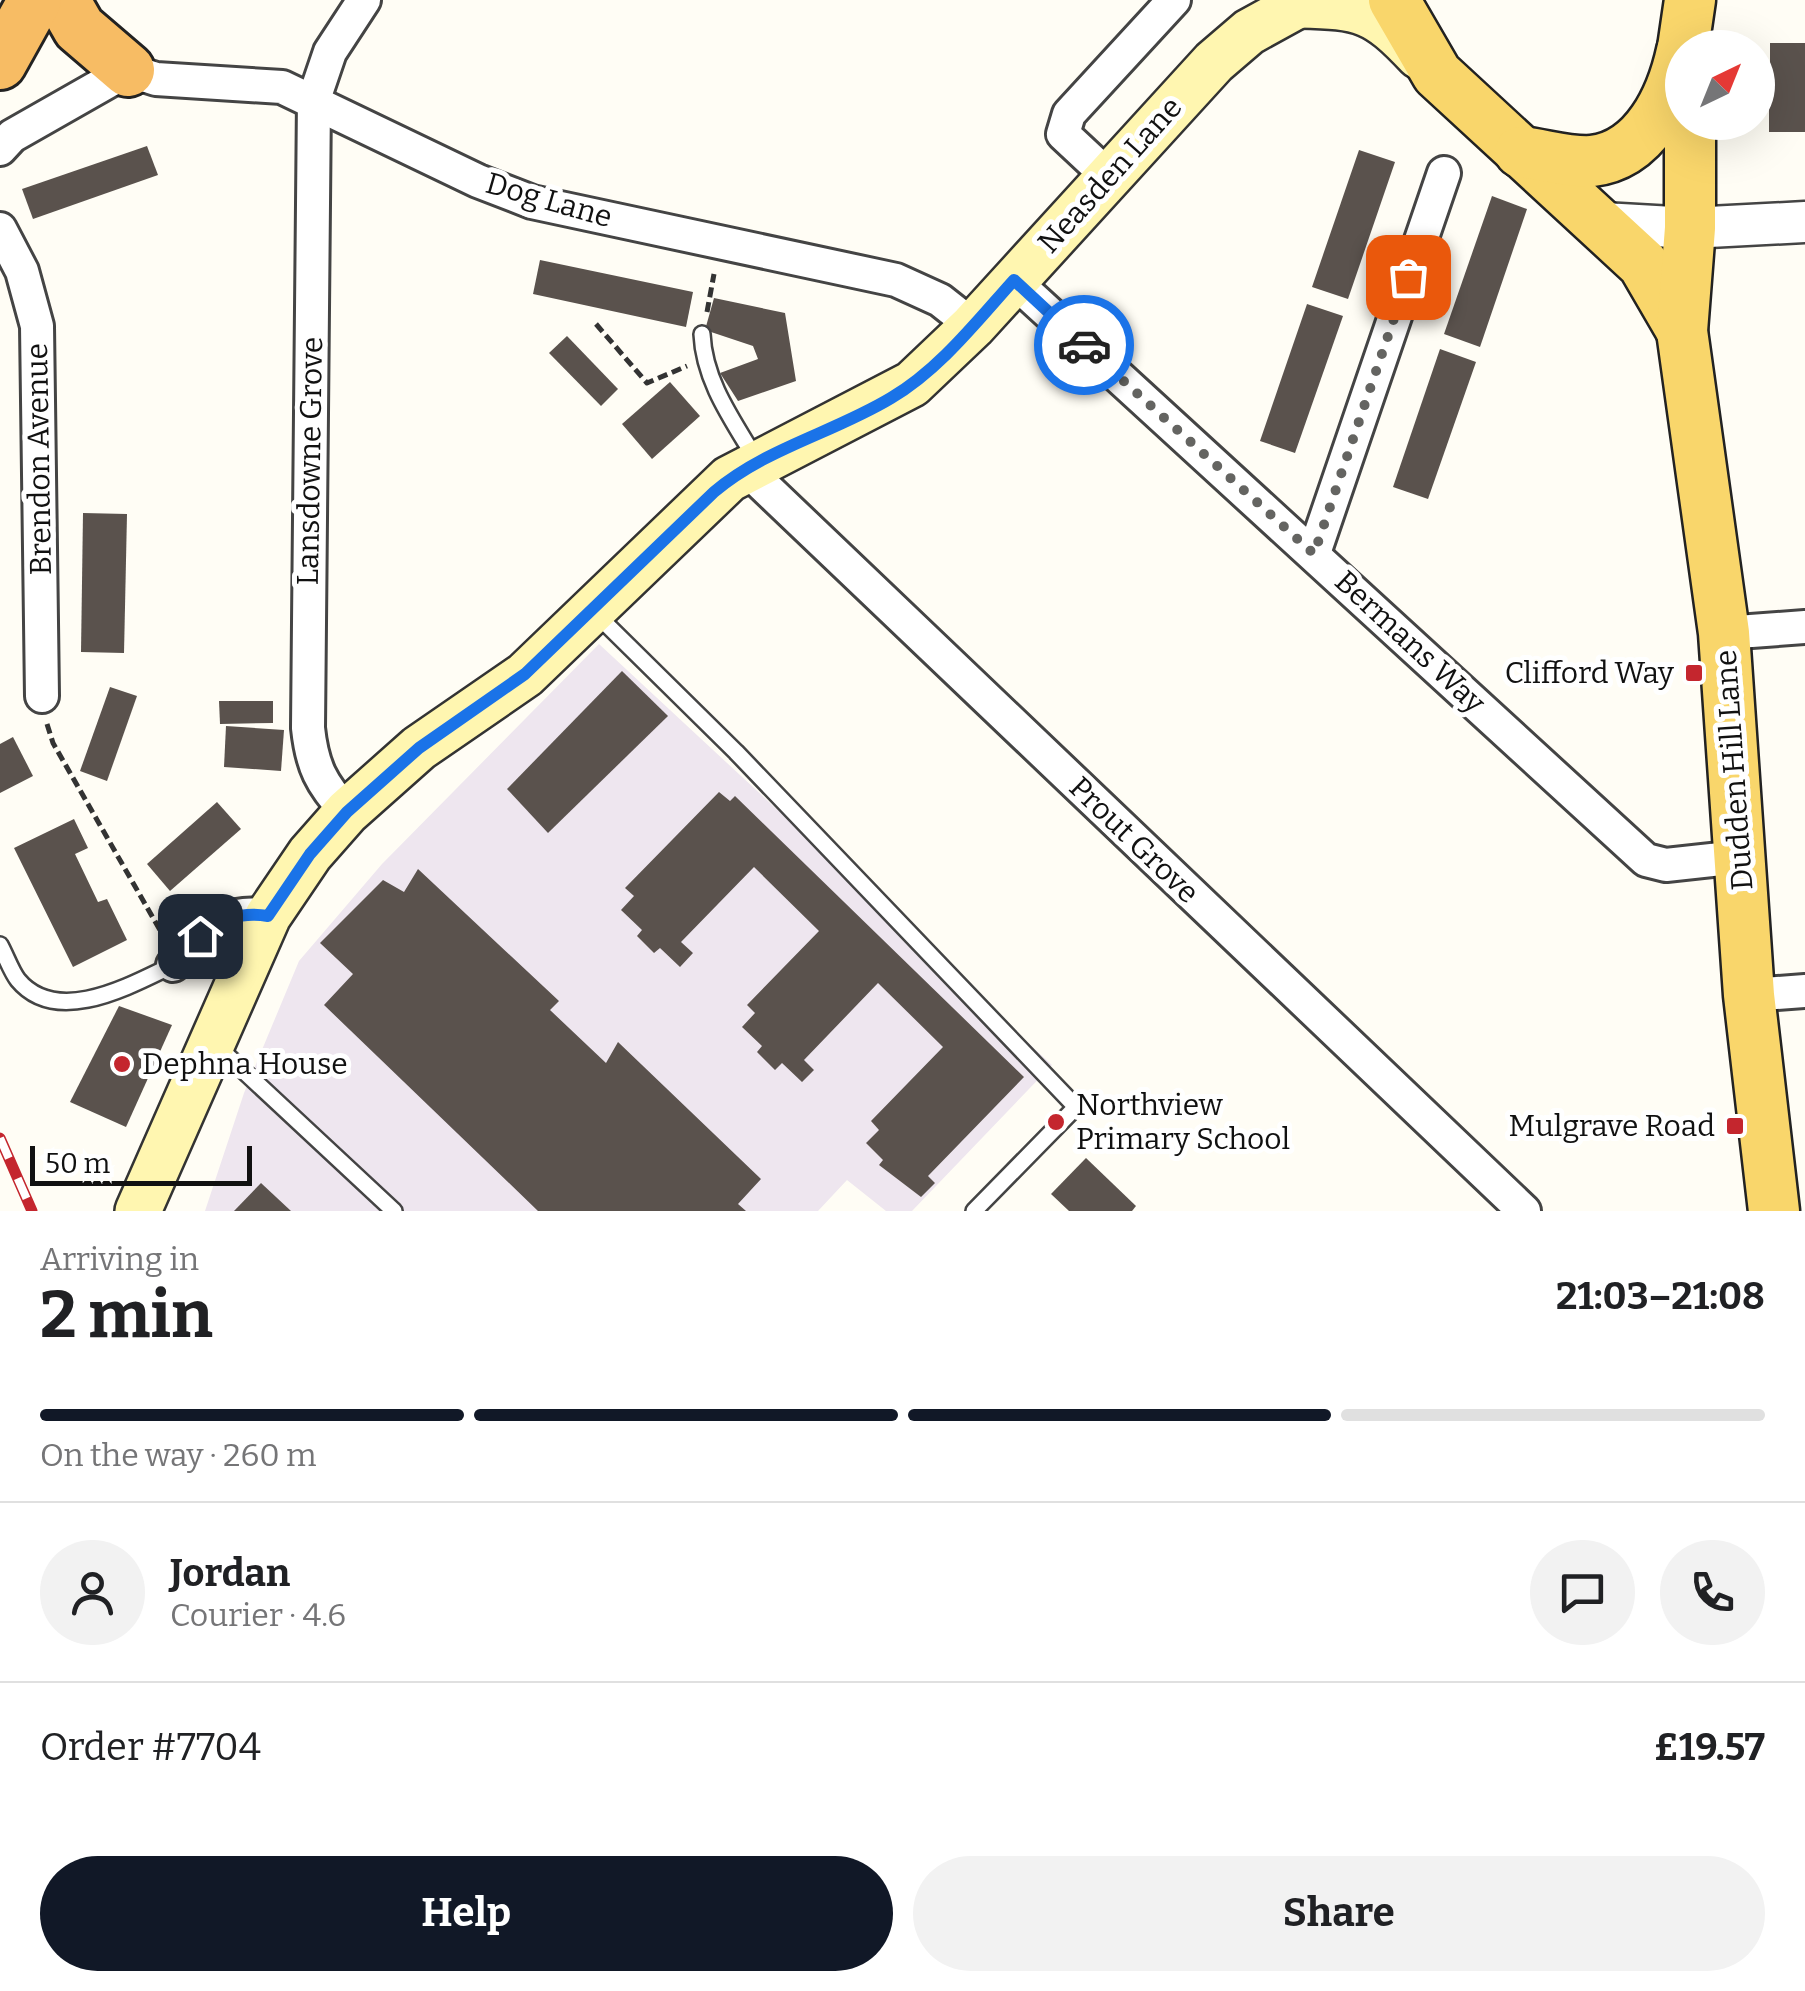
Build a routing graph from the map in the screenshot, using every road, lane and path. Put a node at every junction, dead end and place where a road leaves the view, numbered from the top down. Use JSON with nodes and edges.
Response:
{"nodes":[{"id":1,"x":35,"y":0,"type":"edge"},
{"id":2,"x":63,"y":0,"type":"edge"},
{"id":3,"x":364,"y":0,"type":"edge"},
{"id":4,"x":1174,"y":0,"type":"edge"},
{"id":5,"x":1394,"y":0,"type":"edge"},
{"id":6,"x":1303,"y":3,"type":"edge"},
{"id":7,"x":0,"y":63,"type":"edge"},
{"id":8,"x":128,"y":70,"type":"junction"},
{"id":9,"x":1437,"y":74,"type":"junction"},
{"id":10,"x":314,"y":98,"type":"junction"},
{"id":11,"x":1665,"y":103,"type":"edge"},
{"id":12,"x":1690,"y":140,"type":"edge"},
{"id":13,"x":0,"y":149,"type":"edge"},
{"id":14,"x":1520,"y":152,"type":"junction"},
{"id":15,"x":1444,"y":173,"type":"dead end"},
{"id":16,"x":1109,"y":177,"type":"junction"},
{"id":17,"x":1805,"y":222,"type":"edge"},
{"id":18,"x":1602,"y":223,"type":"junction"},
{"id":19,"x":1690,"y":228,"type":"junction"},
{"id":20,"x":0,"y":229,"type":"edge"},
{"id":21,"x":720,"y":244,"type":"junction"},
{"id":22,"x":1014,"y":280,"type":"junction"},
{"id":23,"x":596,"y":324,"type":"dead end"},
{"id":24,"x":973,"y":326,"type":"junction"},
{"id":25,"x":1682,"y":331,"type":"junction"},
{"id":26,"x":702,"y":334,"type":"joint"},
{"id":27,"x":703,"y":358,"type":"junction"},
{"id":28,"x":751,"y":464,"type":"junction"},
{"id":29,"x":1314,"y":554,"type":"junction"},
{"id":30,"x":592,"y":609,"type":"junction"},
{"id":31,"x":1805,"y":627,"type":"edge"},
{"id":32,"x":1724,"y":633,"type":"junction"},
{"id":33,"x":42,"y":696,"type":"joint"},
{"id":34,"x":347,"y":812,"type":"junction"},
{"id":35,"x":1739,"y":857,"type":"junction"},
{"id":36,"x":268,"y":916,"type":"junction"},
{"id":37,"x":0,"y":945,"type":"edge"},
{"id":38,"x":176,"y":963,"type":"junction"},
{"id":39,"x":1805,"y":991,"type":"edge"},
{"id":40,"x":1749,"y":996,"type":"junction"},
{"id":41,"x":214,"y":1044,"type":"junction"},
{"id":42,"x":138,"y":1211,"type":"edge"},
{"id":43,"x":394,"y":1211,"type":"edge"},
{"id":44,"x":974,"y":1211,"type":"edge"},
{"id":45,"x":1524,"y":1211,"type":"edge"},
{"id":46,"x":1774,"y":1211,"type":"edge"}],
"edges":[{"from":1,"to":7,"type":"highway"},
{"from":2,"to":8,"type":"highway"},
{"from":3,"to":10,"type":"street","name":"Lansdowne Grove"},
{"from":4,"to":16,"type":"street"},
{"from":5,"to":9,"type":"main road","name":"Dudden Hill Lane"},
{"from":6,"to":9,"type":"main road","name":"Neasden Lane"},
{"from":6,"to":16,"type":"main road","name":"Neasden Lane"},
{"from":8,"to":10,"type":"street","name":"Dog Lane"},
{"from":8,"to":13,"type":"street"},
{"from":9,"to":14,"type":"main road","name":"Dudden Hill Lane"},
{"from":10,"to":21,"type":"street","name":"Dog Lane"},
{"from":10,"to":34,"type":"street","name":"Lansdowne Grove"},
{"from":11,"to":14,"type":"main road"},
{"from":12,"to":19,"type":"main road","name":"Dudden Hill Lane"},
{"from":14,"to":18,"type":"main road","name":"Dudden Hill Lane"},
{"from":15,"to":29,"type":"street"},
{"from":16,"to":22,"type":"main road","name":"Neasden Lane"},
{"from":17,"to":19,"type":"street"},
{"from":18,"to":19,"type":"street"},
{"from":18,"to":25,"type":"main road","name":"Dudden Hill Lane"},
{"from":19,"to":25,"type":"main road","name":"Dudden Hill Lane"},
{"from":20,"to":33,"type":"street","name":"Brendon Avenue"},
{"from":21,"to":24,"type":"street","name":"Dog Lane"},
{"from":21,"to":26,"type":"path"},
{"from":22,"to":24,"type":"main road","name":"Neasden Lane"},
{"from":22,"to":29,"type":"street","name":"Bermans Way"},
{"from":23,"to":27,"type":"path"},
{"from":24,"to":28,"type":"main road","name":"Neasden Lane"},
{"from":25,"to":32,"type":"main road","name":"Dudden Hill Lane"},
{"from":26,"to":27,"type":"lane"},
{"from":27,"to":28,"type":"lane"},
{"from":28,"to":30,"type":"main road","name":"Neasden Lane"},
{"from":28,"to":45,"type":"street","name":"Prout Grove"},
{"from":29,"to":35,"type":"street","name":"Bermans Way"},
{"from":30,"to":34,"type":"main road","name":"Neasden Lane"},
{"from":30,"to":44,"type":"lane"},
{"from":31,"to":32,"type":"street"},
{"from":32,"to":35,"type":"main road","name":"Dudden Hill Lane"},
{"from":33,"to":38,"type":"path"},
{"from":34,"to":36,"type":"main road","name":"Neasden Lane"},
{"from":35,"to":40,"type":"main road","name":"Dudden Hill Lane"},
{"from":36,"to":38,"type":"street"},
{"from":36,"to":41,"type":"main road","name":"Neasden Lane"},
{"from":37,"to":38,"type":"lane"},
{"from":39,"to":40,"type":"street"},
{"from":40,"to":46,"type":"main road","name":"Dudden Hill Lane"},
{"from":41,"to":42,"type":"main road","name":"Neasden Lane"},
{"from":41,"to":43,"type":"lane"}]}
